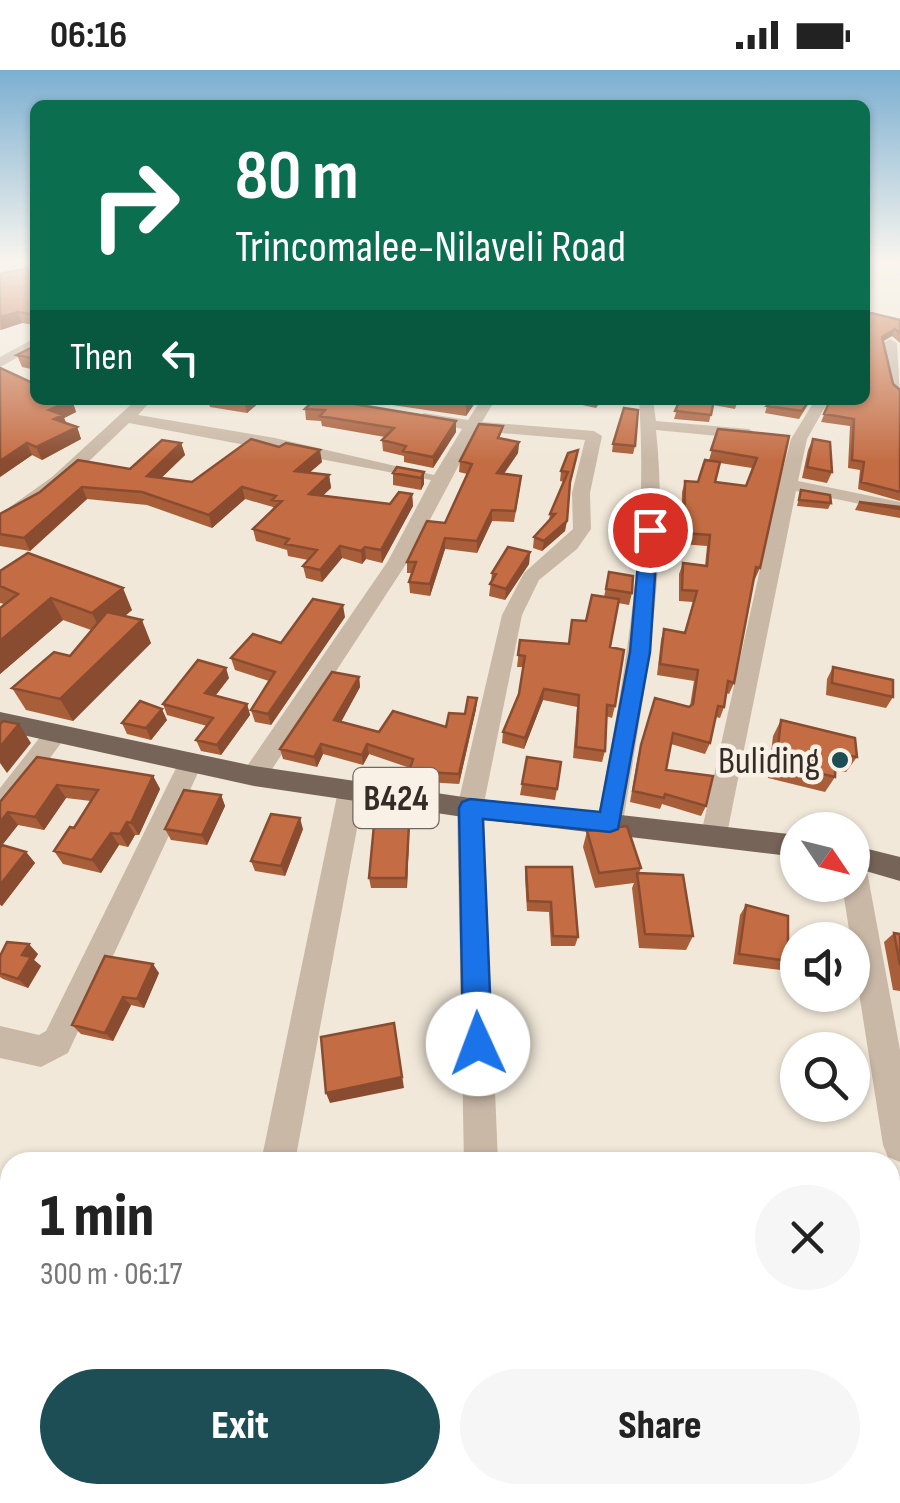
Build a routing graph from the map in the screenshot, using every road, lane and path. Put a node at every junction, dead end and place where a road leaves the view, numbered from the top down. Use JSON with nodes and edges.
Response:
{"nodes":[{"id":1,"x":889,"y":342,"type":"edge"},
{"id":2,"x":30,"y":345,"type":"edge"},
{"id":3,"x":0,"y":363,"type":"edge"},
{"id":4,"x":900,"y":391,"type":"edge"},
{"id":5,"x":140,"y":405,"type":"edge"},
{"id":6,"x":485,"y":405,"type":"edge"},
{"id":7,"x":647,"y":405,"type":"edge"},
{"id":8,"x":817,"y":405,"type":"edge"},
{"id":9,"x":404,"y":414,"type":"edge"},
{"id":10,"x":127,"y":418,"type":"junction"},
{"id":11,"x":473,"y":426,"type":"junction"},
{"id":12,"x":649,"y":426,"type":"junction"},
{"id":13,"x":785,"y":437,"type":"junction"},
{"id":14,"x":440,"y":478,"type":"junction"},
{"id":15,"x":788,"y":484,"type":"junction"},
{"id":16,"x":9,"y":507,"type":"edge"},
{"id":17,"x":900,"y":507,"type":"edge"},
{"id":18,"x":0,"y":522,"type":"edge"},
{"id":19,"x":0,"y":721,"type":"edge"},
{"id":20,"x":56,"y":732,"type":"junction"},
{"id":21,"x":191,"y":762,"type":"junction"},
{"id":22,"x":254,"y":776,"type":"junction"},
{"id":23,"x":351,"y":791,"type":"junction"},
{"id":24,"x":0,"y":807,"type":"edge"},
{"id":25,"x":470,"y":808,"type":"junction"},
{"id":26,"x":610,"y":822,"type":"junction"},
{"id":27,"x":714,"y":834,"type":"junction"},
{"id":28,"x":780,"y":843,"type":"edge"},
{"id":29,"x":870,"y":862,"type":"edge"},
{"id":30,"x":900,"y":869,"type":"edge"},
{"id":31,"x":859,"y":902,"type":"edge"},
{"id":32,"x":0,"y":1042,"type":"edge"},
{"id":33,"x":900,"y":1145,"type":"edge"},
{"id":34,"x":280,"y":1152,"type":"edge"},
{"id":35,"x":481,"y":1152,"type":"edge"}],
"edges":[{"from":1,"to":4,"type":"street"},
{"from":2,"to":3,"type":"street"},
{"from":5,"to":10,"type":"street"},
{"from":6,"to":11,"type":"street"},
{"from":7,"to":12,"type":"street"},
{"from":8,"to":13,"type":"street"},
{"from":9,"to":11,"type":"street"},
{"from":10,"to":14,"type":"street"},
{"from":10,"to":16,"type":"street"},
{"from":11,"to":14,"type":"street"},
{"from":11,"to":25,"type":"street"},
{"from":12,"to":13,"type":"street"},
{"from":12,"to":26,"type":"street"},
{"from":13,"to":15,"type":"street"},
{"from":14,"to":22,"type":"street"},
{"from":15,"to":17,"type":"street"},
{"from":15,"to":27,"type":"street"},
{"from":16,"to":18,"type":"street"},
{"from":19,"to":20,"type":"main road","number":"B424"},
{"from":20,"to":21,"type":"main road","number":"B424"},
{"from":20,"to":24,"type":"street"},
{"from":21,"to":22,"type":"main road","number":"B424"},
{"from":21,"to":32,"type":"street"},
{"from":22,"to":23,"type":"main road","number":"B424"},
{"from":23,"to":25,"type":"main road","number":"B424"},
{"from":23,"to":34,"type":"street"},
{"from":25,"to":26,"type":"main road","number":"B424"},
{"from":25,"to":35,"type":"street"},
{"from":26,"to":27,"type":"main road","number":"B424"},
{"from":27,"to":28,"type":"main road","number":"B424"},
{"from":29,"to":30,"type":"main road"},
{"from":31,"to":33,"type":"street"}]}
